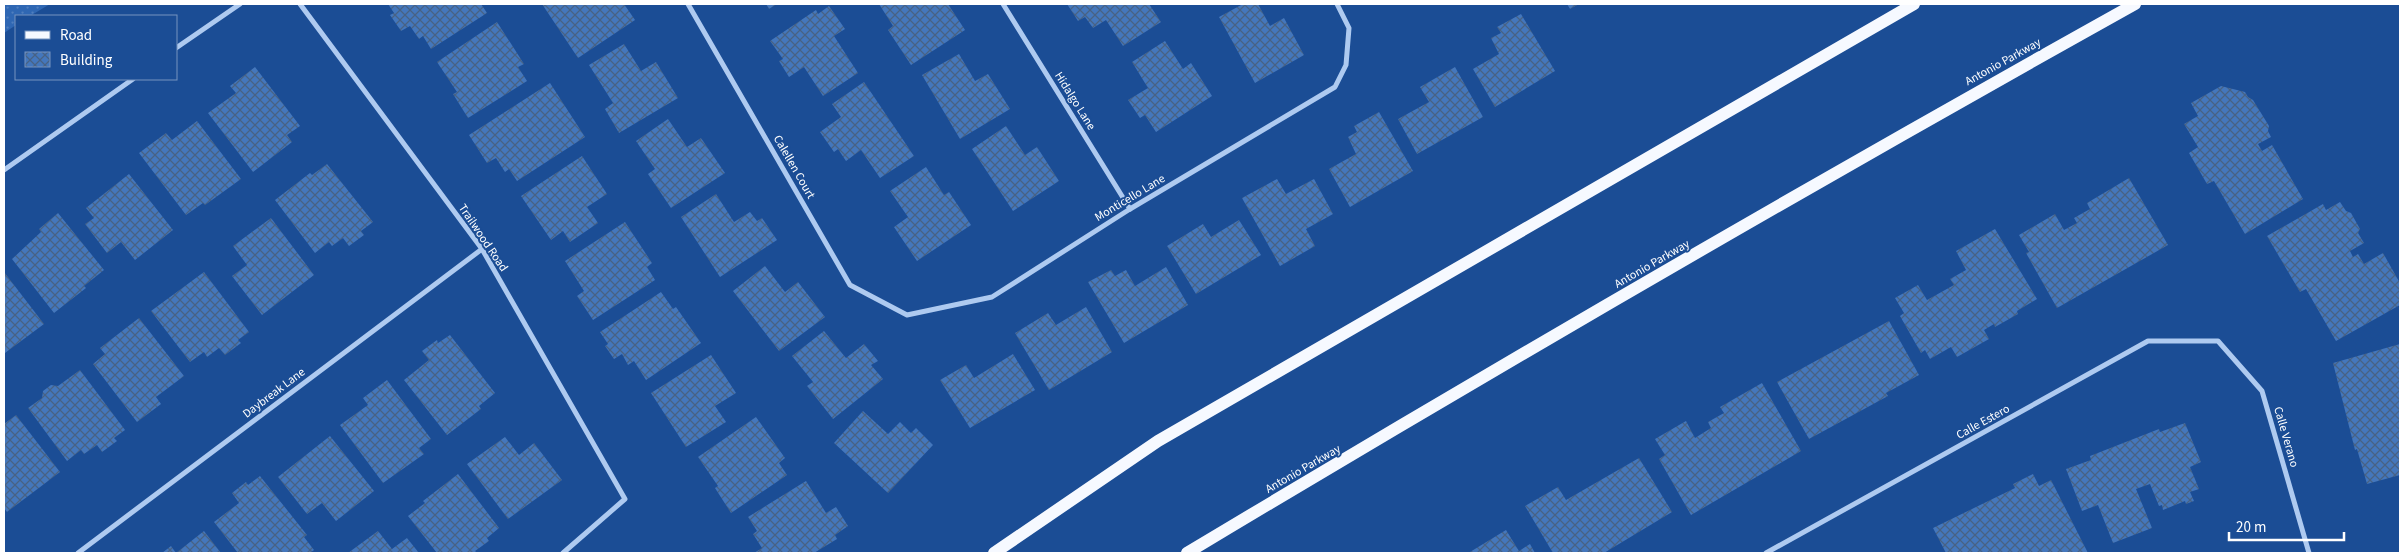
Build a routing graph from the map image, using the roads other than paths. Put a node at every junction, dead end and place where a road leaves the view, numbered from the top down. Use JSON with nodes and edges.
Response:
{"nodes":[{"id":1,"x":240,"y":4,"type":"edge"},
{"id":2,"x":300,"y":4,"type":"edge"},
{"id":3,"x":688,"y":4,"type":"edge"},
{"id":4,"x":1003,"y":4,"type":"edge"},
{"id":5,"x":1337,"y":4,"type":"edge"},
{"id":6,"x":1914,"y":4,"type":"edge"},
{"id":7,"x":2135,"y":4,"type":"edge"},
{"id":8,"x":178,"y":47,"type":"edge"},
{"id":9,"x":132,"y":80,"type":"edge"},
{"id":10,"x":4,"y":170,"type":"edge"},
{"id":11,"x":1130,"y":209,"type":"junction"},
{"id":12,"x":482,"y":249,"type":"junction"},
{"id":13,"x":907,"y":315,"type":"joint"},
{"id":14,"x":2218,"y":341,"type":"joint"},
{"id":15,"x":78,"y":553,"type":"edge"},
{"id":16,"x":563,"y":553,"type":"edge"},
{"id":17,"x":994,"y":553,"type":"edge"},
{"id":18,"x":1187,"y":553,"type":"edge"},
{"id":19,"x":1766,"y":553,"type":"edge"},
{"id":20,"x":2309,"y":553,"type":"edge"}],
"edges":[{"from":1,"to":8,"type":"street"},
{"from":2,"to":12,"type":"street","name":"Trailwood Road"},
{"from":3,"to":13,"type":"street","name":"Calellen Court"},
{"from":4,"to":11,"type":"street","name":"Hidalgo Lane"},
{"from":5,"to":11,"type":"street","name":"Monticello Lane"},
{"from":6,"to":17,"type":"main road"},
{"from":7,"to":18,"type":"main road","name":"Antonio Parkway"},
{"from":9,"to":10,"type":"street"},
{"from":11,"to":13,"type":"street","name":"Monticello Lane"},
{"from":12,"to":15,"type":"street","name":"Daybreak Lane"},
{"from":12,"to":16,"type":"street","name":"Trailwood Road"},
{"from":14,"to":19,"type":"street","name":"Calle Estero"},
{"from":14,"to":20,"type":"street","name":"Calle Verano"}]}
